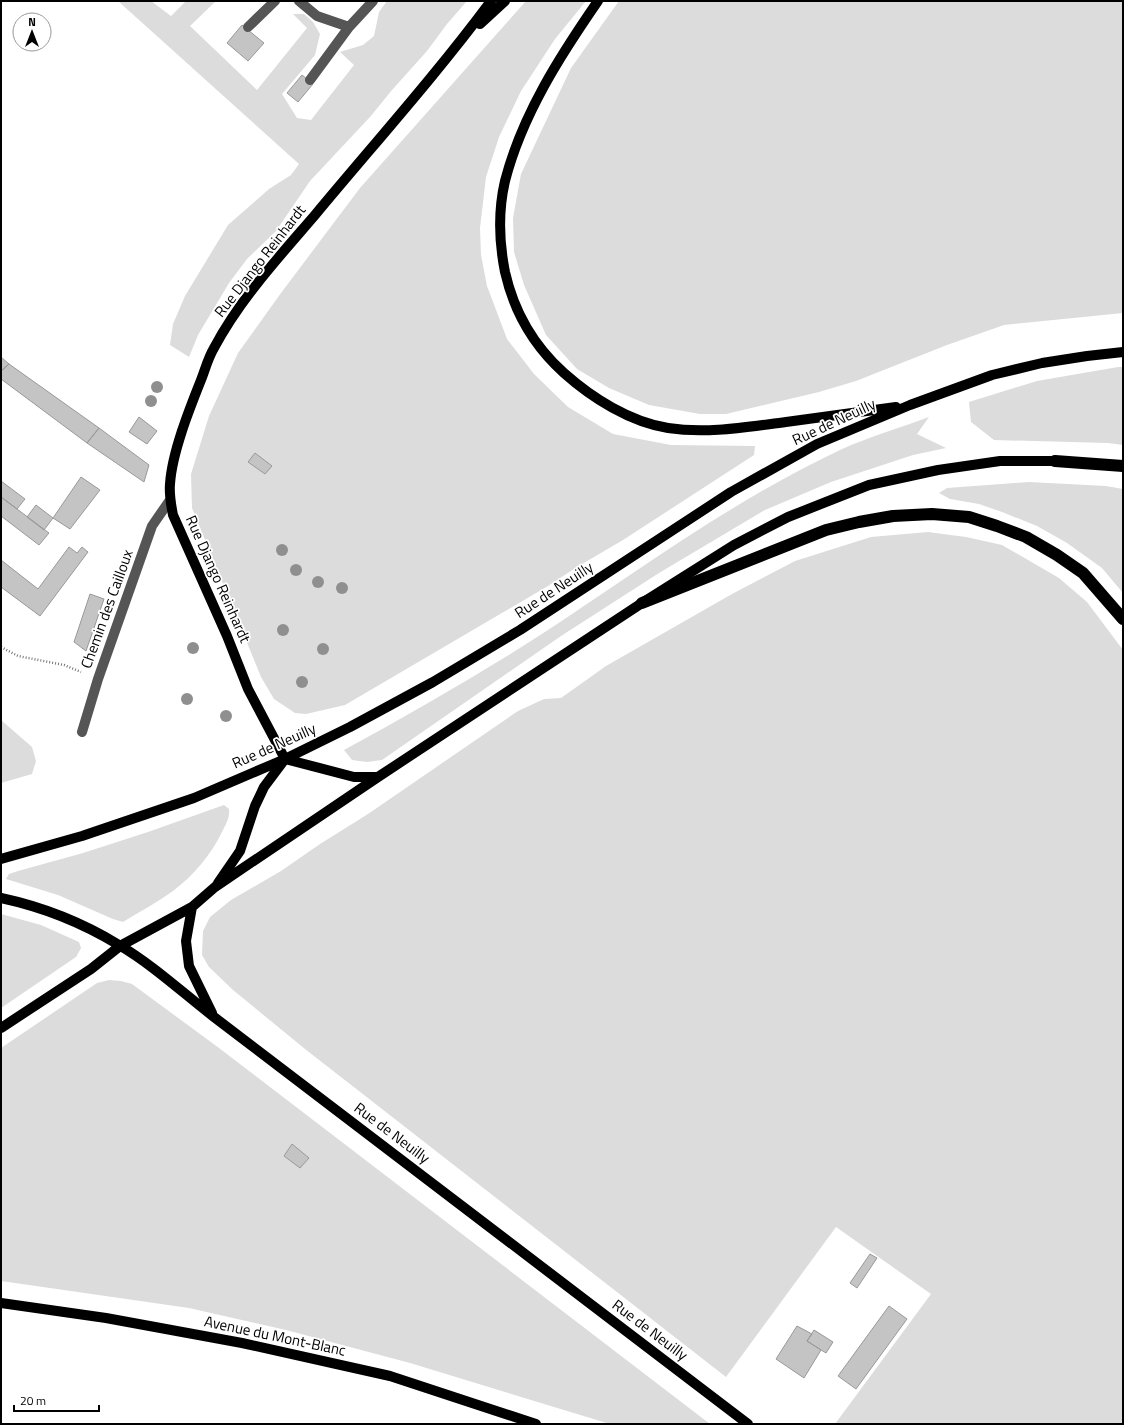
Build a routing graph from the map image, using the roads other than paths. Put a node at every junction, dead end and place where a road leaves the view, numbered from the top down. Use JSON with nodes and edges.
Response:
{"nodes":[{"id":1,"x":275,"y":1,"type":"edge"},
{"id":2,"x":298,"y":1,"type":"edge"},
{"id":3,"x":373,"y":1,"type":"edge"},
{"id":4,"x":491,"y":1,"type":"edge"},
{"id":5,"x":505,"y":1,"type":"edge"},
{"id":6,"x":598,"y":1,"type":"edge"},
{"id":7,"x":248,"y":27,"type":"dead end"},
{"id":8,"x":349,"y":27,"type":"junction"},
{"id":9,"x":462,"y":40,"type":"junction"},
{"id":10,"x":310,"y":80,"type":"dead end"},
{"id":11,"x":1123,"y":352,"type":"edge"},
{"id":12,"x":910,"y":405,"type":"junction"},
{"id":13,"x":1055,"y":461,"type":"joint"},
{"id":14,"x":1123,"y":466,"type":"edge"},
{"id":15,"x":170,"y":500,"type":"junction"},
{"id":16,"x":642,"y":603,"type":"junction"},
{"id":17,"x":1123,"y":619,"type":"edge"},
{"id":18,"x":82,"y":732,"type":"dead end"},
{"id":19,"x":285,"y":759,"type":"junction"},
{"id":20,"x":378,"y":777,"type":"junction"},
{"id":21,"x":1,"y":859,"type":"edge"},
{"id":22,"x":215,"y":887,"type":"junction"},
{"id":23,"x":1,"y":898,"type":"edge"},
{"id":24,"x":192,"y":907,"type":"junction"},
{"id":25,"x":120,"y":946,"type":"junction"},
{"id":26,"x":214,"y":1017,"type":"junction"},
{"id":27,"x":1,"y":1028,"type":"edge"},
{"id":28,"x":1,"y":1303,"type":"edge"},
{"id":29,"x":536,"y":1424,"type":"edge"},
{"id":30,"x":748,"y":1424,"type":"edge"}],
"edges":[{"from":1,"to":7,"type":"lane"},
{"from":2,"to":8,"type":"lane"},
{"from":3,"to":8,"type":"lane"},
{"from":4,"to":9,"type":"main road","name":"Rue Django Reinhardt"},
{"from":5,"to":9,"type":"main road"},
{"from":6,"to":12,"type":"main road"},
{"from":8,"to":10,"type":"lane"},
{"from":9,"to":15,"type":"main road","name":"Rue Django Reinhardt"},
{"from":11,"to":12,"type":"main road","name":"Rue de Neuilly"},
{"from":12,"to":19,"type":"main road","name":"Rue de Neuilly"},
{"from":13,"to":14,"type":"highway"},
{"from":13,"to":16,"type":"main road"},
{"from":15,"to":18,"type":"lane","name":"Chemin des Cailloux"},
{"from":15,"to":19,"type":"main road","name":"Rue Django Reinhardt"},
{"from":16,"to":17,"type":"highway"},
{"from":16,"to":20,"type":"main road"},
{"from":19,"to":20,"type":"main road"},
{"from":19,"to":21,"type":"main road","name":"Rue de Neuilly"},
{"from":19,"to":22,"type":"main road"},
{"from":20,"to":22,"type":"main road"},
{"from":22,"to":24,"type":"main road"},
{"from":23,"to":25,"type":"main road","name":"Rue de Neuilly"},
{"from":24,"to":25,"type":"main road"},
{"from":24,"to":26,"type":"main road"},
{"from":25,"to":26,"type":"main road","name":"Rue de Neuilly"},
{"from":25,"to":27,"type":"main road"},
{"from":26,"to":30,"type":"main road","name":"Rue de Neuilly"},
{"from":28,"to":29,"type":"main road","name":"Avenue du Mont-Blanc"}]}
